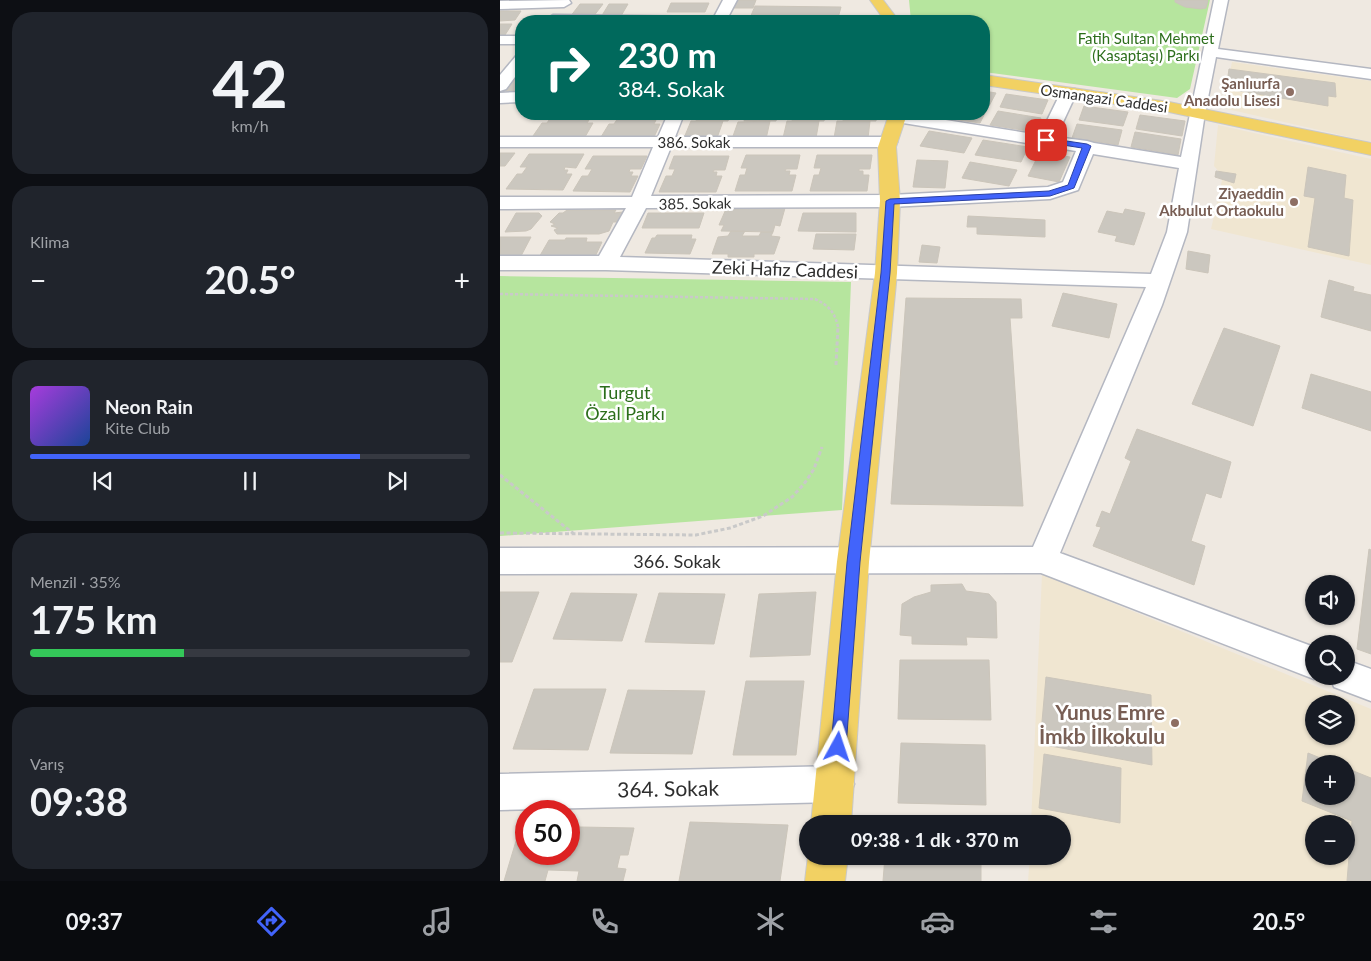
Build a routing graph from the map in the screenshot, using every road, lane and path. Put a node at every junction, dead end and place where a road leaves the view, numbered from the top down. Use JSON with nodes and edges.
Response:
{"nodes":[{"id":1,"x":730,"y":0,"type":"edge"},
{"id":2,"x":874,"y":0,"type":"edge"},
{"id":3,"x":1220,"y":0,"type":"edge"},
{"id":4,"x":566,"y":1,"type":"edge"},
{"id":5,"x":500,"y":5,"type":"edge"},
{"id":6,"x":644,"y":6,"type":"dead end"},
{"id":7,"x":556,"y":15,"type":"edge"},
{"id":8,"x":638,"y":15,"type":"edge"},
{"id":9,"x":722,"y":15,"type":"edge"},
{"id":10,"x":887,"y":15,"type":"edge"},
{"id":11,"x":500,"y":40,"type":"edge"},
{"id":12,"x":515,"y":40,"type":"edge"},
{"id":13,"x":1210,"y":52,"type":"junction"},
{"id":14,"x":515,"y":67,"type":"edge"},
{"id":15,"x":1371,"y":74,"type":"edge"},
{"id":16,"x":990,"y":81,"type":"edge"},
{"id":17,"x":500,"y":86,"type":"edge"},
{"id":18,"x":1069,"y":92,"type":"junction"},
{"id":19,"x":515,"y":97,"type":"edge"},
{"id":20,"x":500,"y":98,"type":"edge"},
{"id":21,"x":1197,"y":113,"type":"junction"},
{"id":22,"x":674,"y":120,"type":"edge"},
{"id":23,"x":895,"y":120,"type":"edge"},
{"id":24,"x":927,"y":120,"type":"edge"},
{"id":25,"x":1046,"y":140,"type":"junction"},
{"id":26,"x":500,"y":142,"type":"edge"},
{"id":27,"x":665,"y":142,"type":"junction"},
{"id":28,"x":888,"y":142,"type":"junction"},
{"id":29,"x":1087,"y":146,"type":"junction"},
{"id":30,"x":1371,"y":149,"type":"edge"},
{"id":31,"x":1188,"y":164,"type":"junction"},
{"id":32,"x":890,"y":201,"type":"junction"},
{"id":33,"x":500,"y":203,"type":"edge"},
{"id":34,"x":638,"y":204,"type":"junction"},
{"id":35,"x":606,"y":263,"type":"junction"},
{"id":36,"x":500,"y":264,"type":"edge"},
{"id":37,"x":886,"y":273,"type":"junction"},
{"id":38,"x":1160,"y":281,"type":"junction"},
{"id":39,"x":500,"y":294,"type":"edge"},
{"id":40,"x":836,"y":365,"type":"dead end"},
{"id":41,"x":822,"y":447,"type":"dead end"},
{"id":42,"x":500,"y":475,"type":"edge"},
{"id":43,"x":500,"y":533,"type":"edge"},
{"id":44,"x":573,"y":534,"type":"junction"},
{"id":45,"x":1042,"y":560,"type":"junction"},
{"id":46,"x":500,"y":561,"type":"edge"},
{"id":47,"x":608,"y":561,"type":"junction"},
{"id":48,"x":854,"y":562,"type":"junction"},
{"id":49,"x":1305,"y":660,"type":"edge"},
{"id":50,"x":1355,"y":679,"type":"edge"},
{"id":51,"x":1371,"y":685,"type":"edge"},
{"id":52,"x":836,"y":784,"type":"junction"},
{"id":53,"x":500,"y":792,"type":"edge"},
{"id":54,"x":832,"y":815,"type":"edge"},
{"id":55,"x":827,"y":865,"type":"edge"},
{"id":56,"x":825,"y":881,"type":"edge"}],
"edges":[{"from":1,"to":9,"type":"street"},
{"from":2,"to":10,"type":"main road"},
{"from":3,"to":13,"type":"street"},
{"from":4,"to":5,"type":"street"},
{"from":4,"to":7,"type":"street"},
{"from":6,"to":8,"type":"street"},
{"from":11,"to":12,"type":"street"},
{"from":13,"to":15,"type":"street"},
{"from":13,"to":21,"type":"street"},
{"from":14,"to":17,"type":"street"},
{"from":16,"to":18,"type":"main road","name":"Osmangazi Caddesi"},
{"from":18,"to":21,"type":"main road","name":"Osmangazi Caddesi"},
{"from":18,"to":25,"type":"street"},
{"from":19,"to":20,"type":"street"},
{"from":21,"to":30,"type":"main road","name":"Osmangazi Caddesi"},
{"from":21,"to":31,"type":"street"},
{"from":22,"to":27,"type":"street"},
{"from":23,"to":28,"type":"main road"},
{"from":24,"to":25,"type":"street"},
{"from":25,"to":29,"type":"street"},
{"from":26,"to":27,"type":"street","name":"386. Sokak"},
{"from":27,"to":28,"type":"street","name":"386. Sokak"},
{"from":27,"to":34,"type":"street"},
{"from":28,"to":32,"type":"main road"},
{"from":29,"to":31,"type":"street"},
{"from":29,"to":32,"type":"street","name":"385. Sokak"},
{"from":31,"to":38,"type":"street"},
{"from":32,"to":34,"type":"street","name":"385. Sokak"},
{"from":32,"to":37,"type":"main road"},
{"from":33,"to":34,"type":"street","name":"385. Sokak"},
{"from":34,"to":35,"type":"street"},
{"from":35,"to":36,"type":"street","name":"Zeki Hafız Caddesi"},
{"from":35,"to":37,"type":"street","name":"Zeki Hafız Caddesi"},
{"from":37,"to":38,"type":"street","name":"Zeki Hafız Caddesi"},
{"from":37,"to":48,"type":"main road"},
{"from":38,"to":45,"type":"street"},
{"from":39,"to":40,"type":"path"},
{"from":41,"to":44,"type":"path"},
{"from":42,"to":44,"type":"path"},
{"from":43,"to":44,"type":"path"},
{"from":44,"to":47,"type":"path"},
{"from":45,"to":48,"type":"street","name":"366. Sokak"},
{"from":45,"to":49,"type":"street"},
{"from":46,"to":47,"type":"street","name":"366. Sokak"},
{"from":47,"to":48,"type":"street","name":"366. Sokak"},
{"from":48,"to":52,"type":"main road"},
{"from":50,"to":51,"type":"street"},
{"from":52,"to":53,"type":"street","name":"364. Sokak"},
{"from":52,"to":54,"type":"main road"},
{"from":55,"to":56,"type":"main road"}]}
